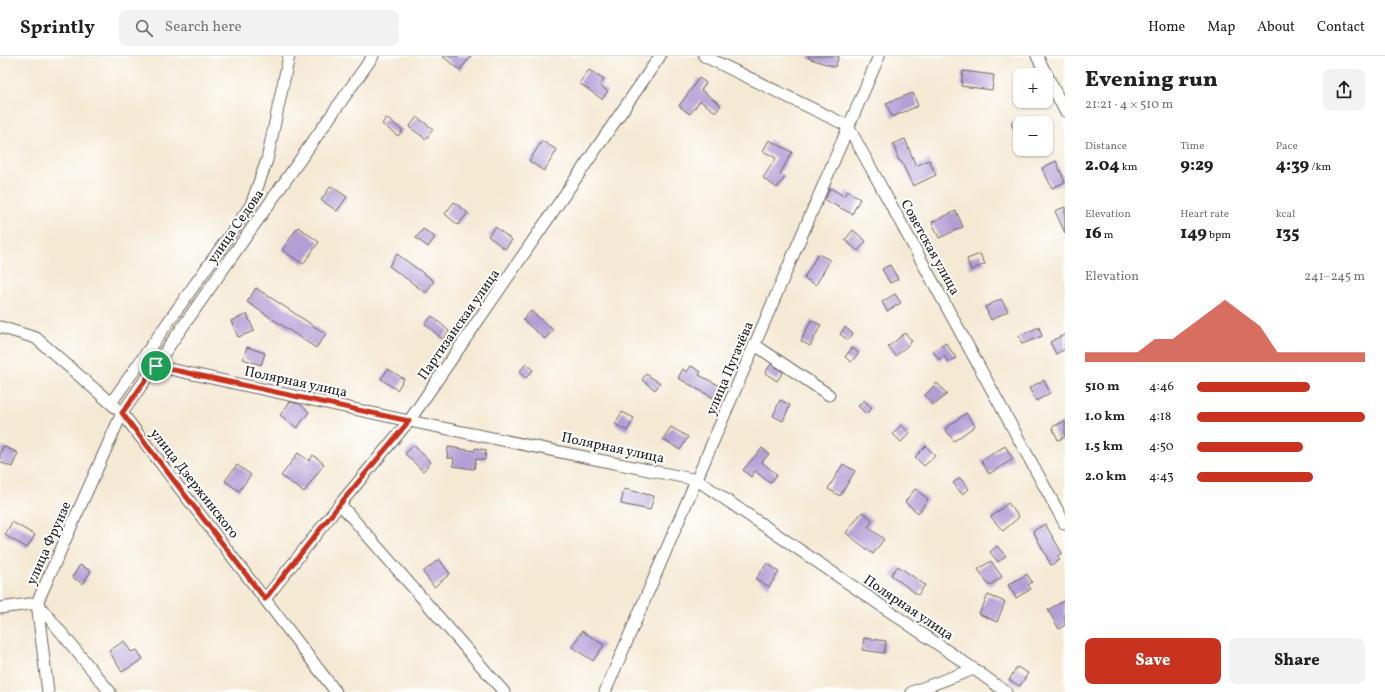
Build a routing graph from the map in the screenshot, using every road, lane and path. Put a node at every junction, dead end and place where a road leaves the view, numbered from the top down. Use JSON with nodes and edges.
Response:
{"nodes":[{"id":1,"x":289,"y":56,"type":"edge"},
{"id":2,"x":373,"y":56,"type":"edge"},
{"id":3,"x":660,"y":56,"type":"edge"},
{"id":4,"x":704,"y":56,"type":"edge"},
{"id":5,"x":879,"y":56,"type":"edge"},
{"id":6,"x":1037,"y":56,"type":"edge"},
{"id":7,"x":1065,"y":111,"type":"edge"},
{"id":8,"x":848,"y":126,"type":"junction"},
{"id":9,"x":0,"y":327,"type":"edge"},
{"id":10,"x":755,"y":345,"type":"junction"},
{"id":11,"x":156,"y":366,"type":"junction"},
{"id":12,"x":829,"y":395,"type":"dead end"},
{"id":13,"x":110,"y":403,"type":"junction"},
{"id":14,"x":122,"y":413,"type":"junction"},
{"id":15,"x":409,"y":421,"type":"junction"},
{"id":16,"x":697,"y":480,"type":"junction"},
{"id":17,"x":340,"y":504,"type":"junction"},
{"id":18,"x":1065,"y":524,"type":"edge"},
{"id":19,"x":265,"y":599,"type":"junction"},
{"id":20,"x":37,"y":603,"type":"junction"},
{"id":21,"x":0,"y":608,"type":"edge"},
{"id":22,"x":974,"y":669,"type":"junction"},
{"id":23,"x":48,"y":692,"type":"edge"},
{"id":24,"x":110,"y":692,"type":"edge"},
{"id":25,"x":336,"y":692,"type":"edge"},
{"id":26,"x":504,"y":692,"type":"edge"},
{"id":27,"x":605,"y":692,"type":"edge"},
{"id":28,"x":912,"y":692,"type":"edge"},
{"id":29,"x":1006,"y":692,"type":"edge"}],
"edges":[{"from":1,"to":13,"type":"street"},
{"from":2,"to":11,"type":"street","name":"улица Седова"},
{"from":3,"to":15,"type":"street","name":"Партизанская улица"},
{"from":4,"to":8,"type":"street"},
{"from":5,"to":8,"type":"street","name":"улица Пугачёва"},
{"from":6,"to":7,"type":"street"},
{"from":8,"to":10,"type":"street","name":"улица Пугачёва"},
{"from":8,"to":18,"type":"street","name":"Советская улица"},
{"from":9,"to":13,"type":"street","name":"улица Дзержинского"},
{"from":10,"to":12,"type":"street"},
{"from":10,"to":16,"type":"street","name":"улица Пугачёва"},
{"from":11,"to":14,"type":"street","name":"улица Седова"},
{"from":11,"to":15,"type":"street","name":"Полярная улица"},
{"from":13,"to":14,"type":"street","name":"улица Дзержинского"},
{"from":14,"to":19,"type":"street","name":"улица Дзержинского"},
{"from":14,"to":20,"type":"street","name":"улица Фрунзе"},
{"from":15,"to":16,"type":"street","name":"Полярная улица"},
{"from":15,"to":17,"type":"street","name":"Партизанская улица"},
{"from":16,"to":22,"type":"street","name":"Полярная улица"},
{"from":16,"to":27,"type":"street","name":"улица Пугачёва"},
{"from":17,"to":19,"type":"street","name":"Партизанская улица"},
{"from":17,"to":26,"type":"street"},
{"from":19,"to":25,"type":"street","name":"улица Дзержинского"},
{"from":20,"to":21,"type":"street"},
{"from":20,"to":23,"type":"street","name":"улица Фрунзе"},
{"from":20,"to":24,"type":"street"},
{"from":22,"to":28,"type":"street"},
{"from":22,"to":29,"type":"street","name":"Полярная улица"}]}
